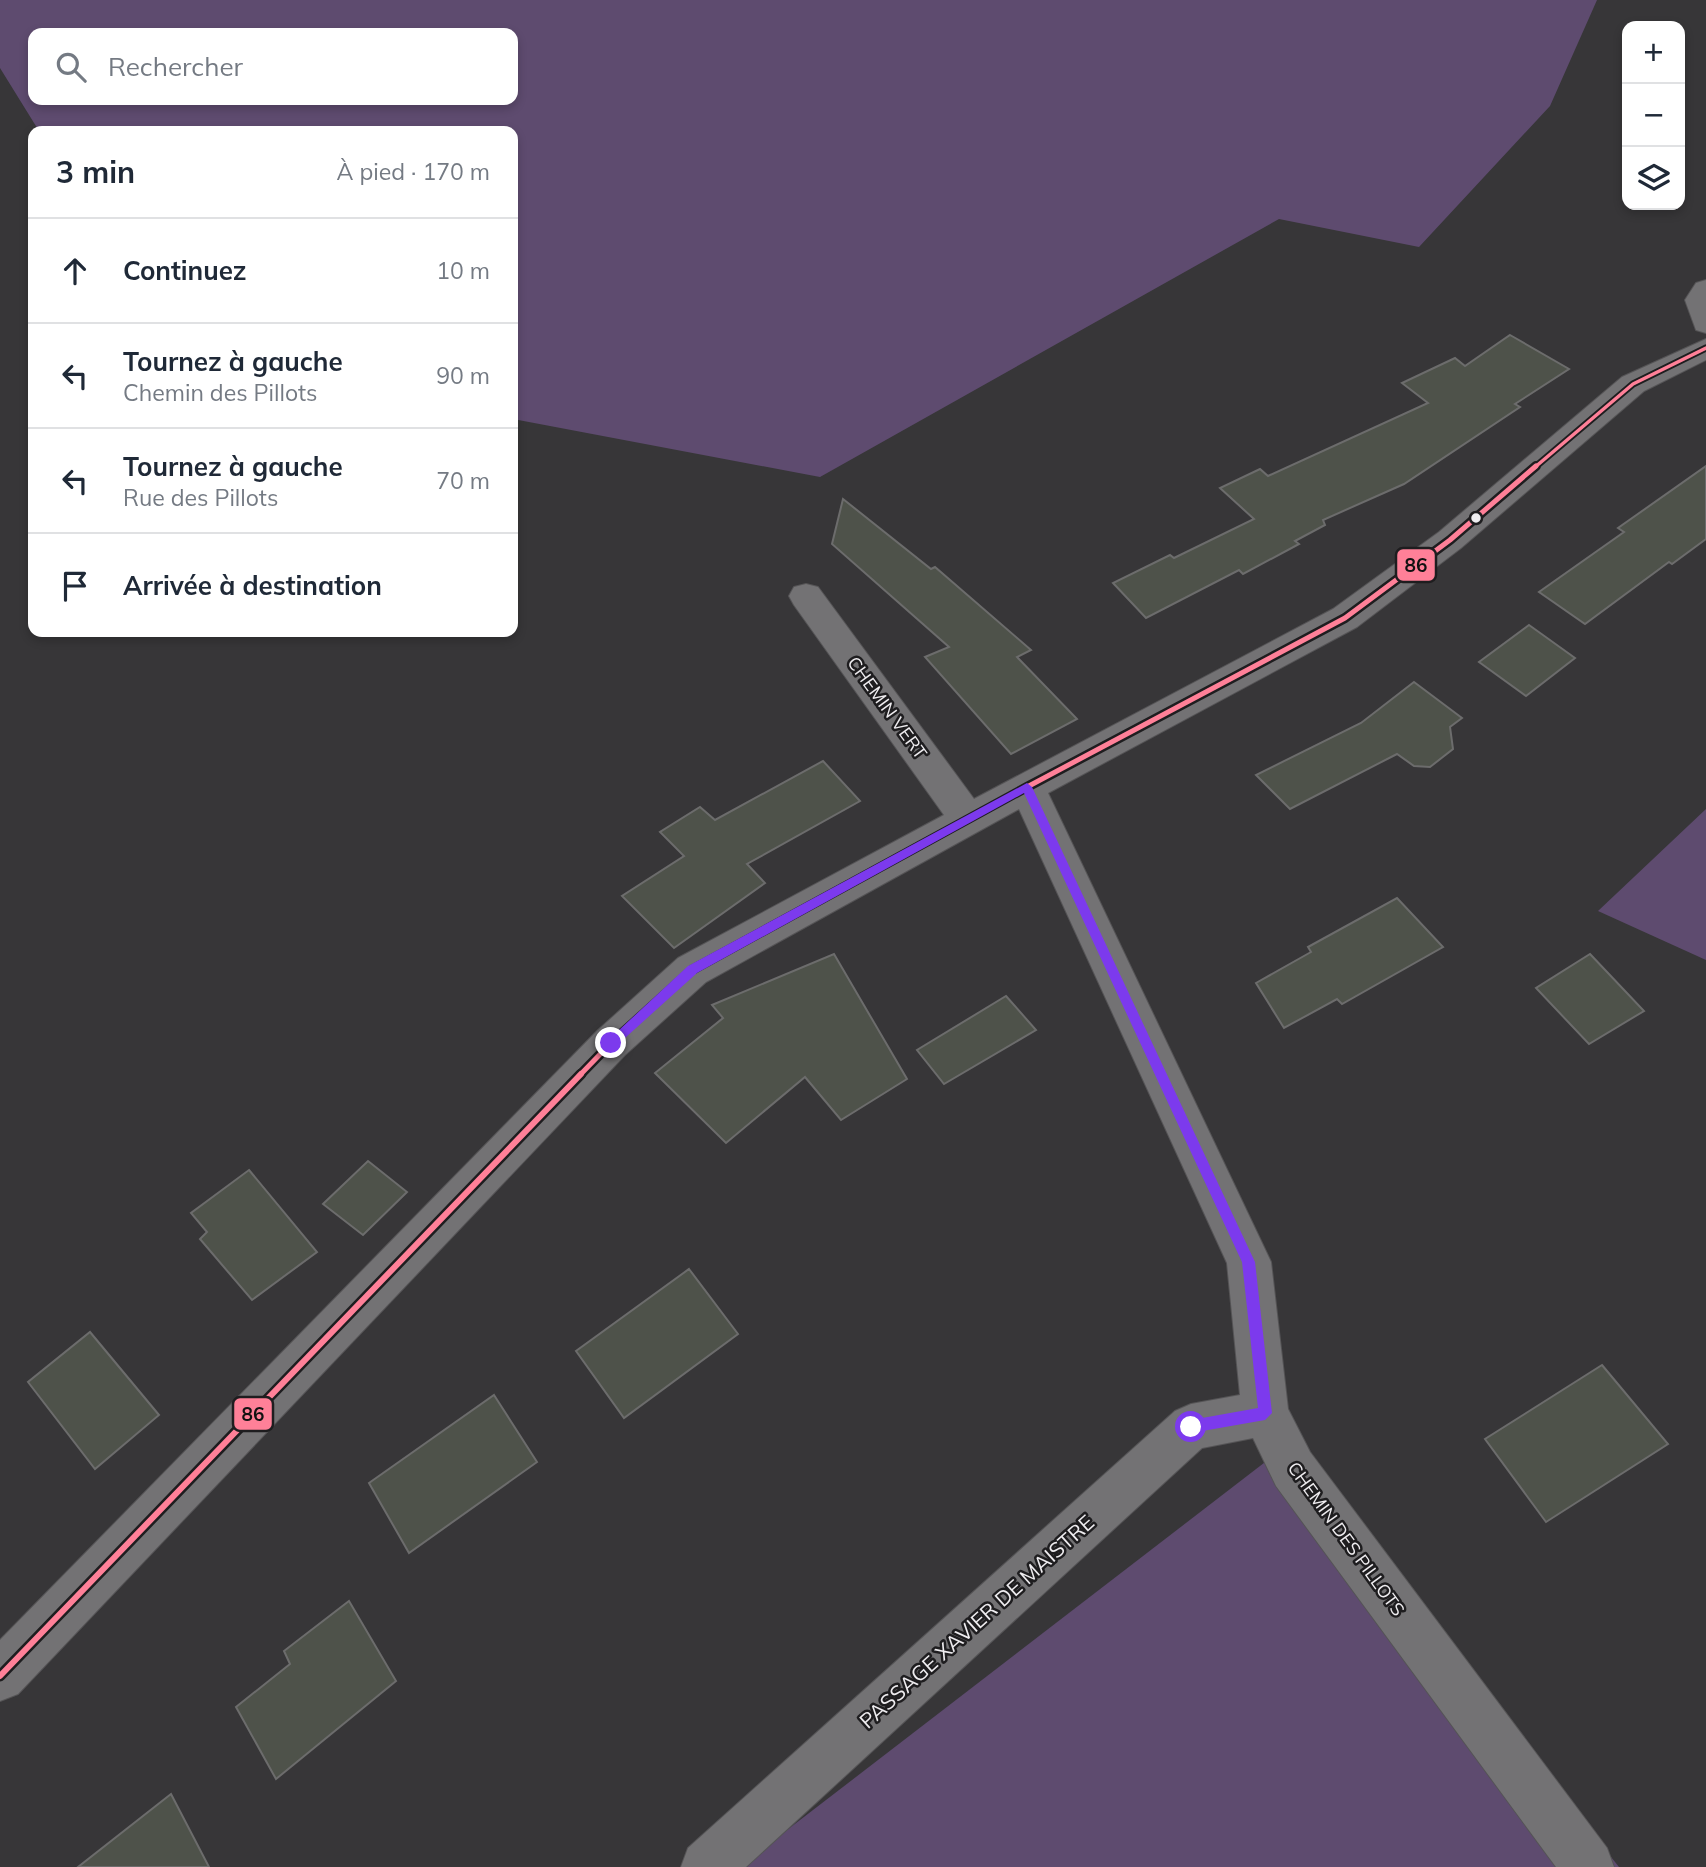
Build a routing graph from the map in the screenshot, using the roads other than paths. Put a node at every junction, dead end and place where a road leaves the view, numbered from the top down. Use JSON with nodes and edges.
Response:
{"nodes":[{"id":1,"x":1706,"y":289,"type":"edge"},
{"id":2,"x":1706,"y":324,"type":"edge"},
{"id":3,"x":1706,"y":348,"type":"edge"},
{"id":4,"x":806,"y":596,"type":"dead end"},
{"id":5,"x":1027,"y":787,"type":"junction"},
{"id":6,"x":968,"y":819,"type":"junction"},
{"id":7,"x":1265,"y":1413,"type":"junction"},
{"id":8,"x":0,"y":1676,"type":"edge"},
{"id":9,"x":707,"y":1867,"type":"edge"},
{"id":10,"x":1588,"y":1867,"type":"edge"}],
"edges":[{"from":1,"to":2,"type":"street"},
{"from":3,"to":5,"type":"street"},
{"from":4,"to":6,"type":"street","name":"CHEMIN VERT"},
{"from":5,"to":6,"type":"street"},
{"from":5,"to":7,"type":"street","name":"CHEMIN DES PILLOTS"},
{"from":6,"to":8,"type":"street"},
{"from":7,"to":9,"type":"street","name":"PASSAGE XAVIER DE MAISTRE"},
{"from":7,"to":10,"type":"street","name":"CHEMIN DES PILLOTS"}]}
